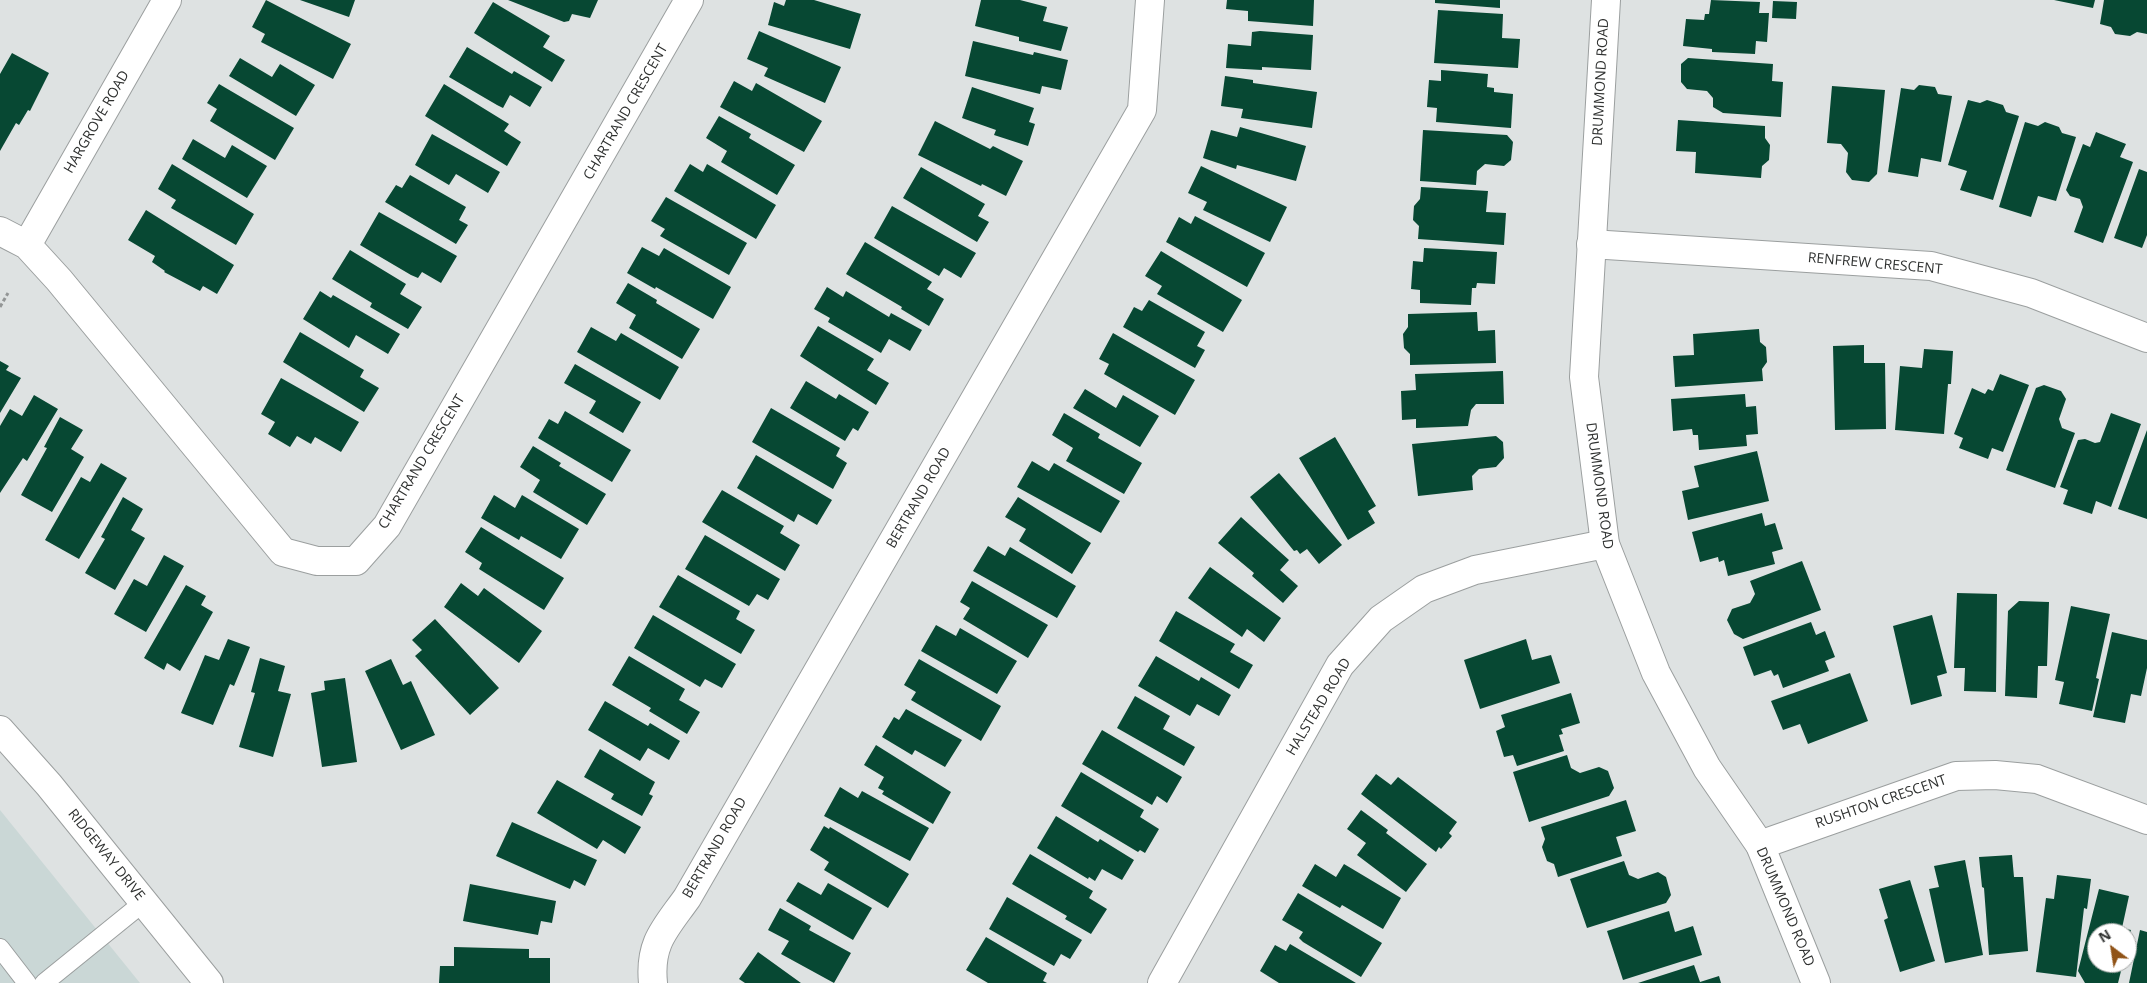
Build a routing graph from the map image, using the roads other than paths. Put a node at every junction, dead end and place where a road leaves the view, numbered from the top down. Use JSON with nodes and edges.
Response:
{"nodes":[{"id":1,"x":167,"y":0,"type":"edge"},
{"id":2,"x":689,"y":0,"type":"edge"},
{"id":3,"x":1150,"y":0,"type":"edge"},
{"id":4,"x":1606,"y":0,"type":"edge"},
{"id":5,"x":0,"y":231,"type":"edge"},
{"id":6,"x":1591,"y":244,"type":"junction"},
{"id":7,"x":27,"y":245,"type":"junction"},
{"id":8,"x":2147,"y":338,"type":"edge"},
{"id":9,"x":1605,"y":544,"type":"junction"},
{"id":10,"x":0,"y":730,"type":"edge"},
{"id":11,"x":2147,"y":820,"type":"edge"},
{"id":12,"x":1760,"y":844,"type":"junction"},
{"id":13,"x":144,"y":902,"type":"junction"},
{"id":14,"x":0,"y":948,"type":"edge"},
{"id":15,"x":27,"y":983,"type":"edge"},
{"id":16,"x":44,"y":983,"type":"edge"},
{"id":17,"x":209,"y":983,"type":"edge"},
{"id":18,"x":653,"y":983,"type":"edge"},
{"id":19,"x":1162,"y":983,"type":"edge"},
{"id":20,"x":1816,"y":983,"type":"edge"}],
"edges":[{"from":1,"to":7,"type":"street","name":"HARGROVE ROAD"},
{"from":2,"to":7,"type":"street","name":"CHARTRAND CRESCENT"},
{"from":3,"to":18,"type":"street","name":"BERTRAND ROAD"},
{"from":4,"to":6,"type":"street","name":"DRUMMOND ROAD"},
{"from":5,"to":7,"type":"street","name":"CHARTRAND CRESCENT"},
{"from":6,"to":8,"type":"street","name":"RENFREW CRESCENT"},
{"from":6,"to":9,"type":"street","name":"DRUMMOND ROAD"},
{"from":9,"to":12,"type":"street","name":"DRUMMOND ROAD"},
{"from":9,"to":19,"type":"street","name":"HALSTEAD ROAD"},
{"from":10,"to":13,"type":"street","name":"RIDGEWAY DRIVE"},
{"from":11,"to":12,"type":"street","name":"RUSHTON CRESCENT"},
{"from":12,"to":20,"type":"street","name":"DRUMMOND ROAD"},
{"from":13,"to":16,"type":"lane"},
{"from":13,"to":17,"type":"street","name":"RIDGEWAY DRIVE"},
{"from":14,"to":15,"type":"lane"}]}
